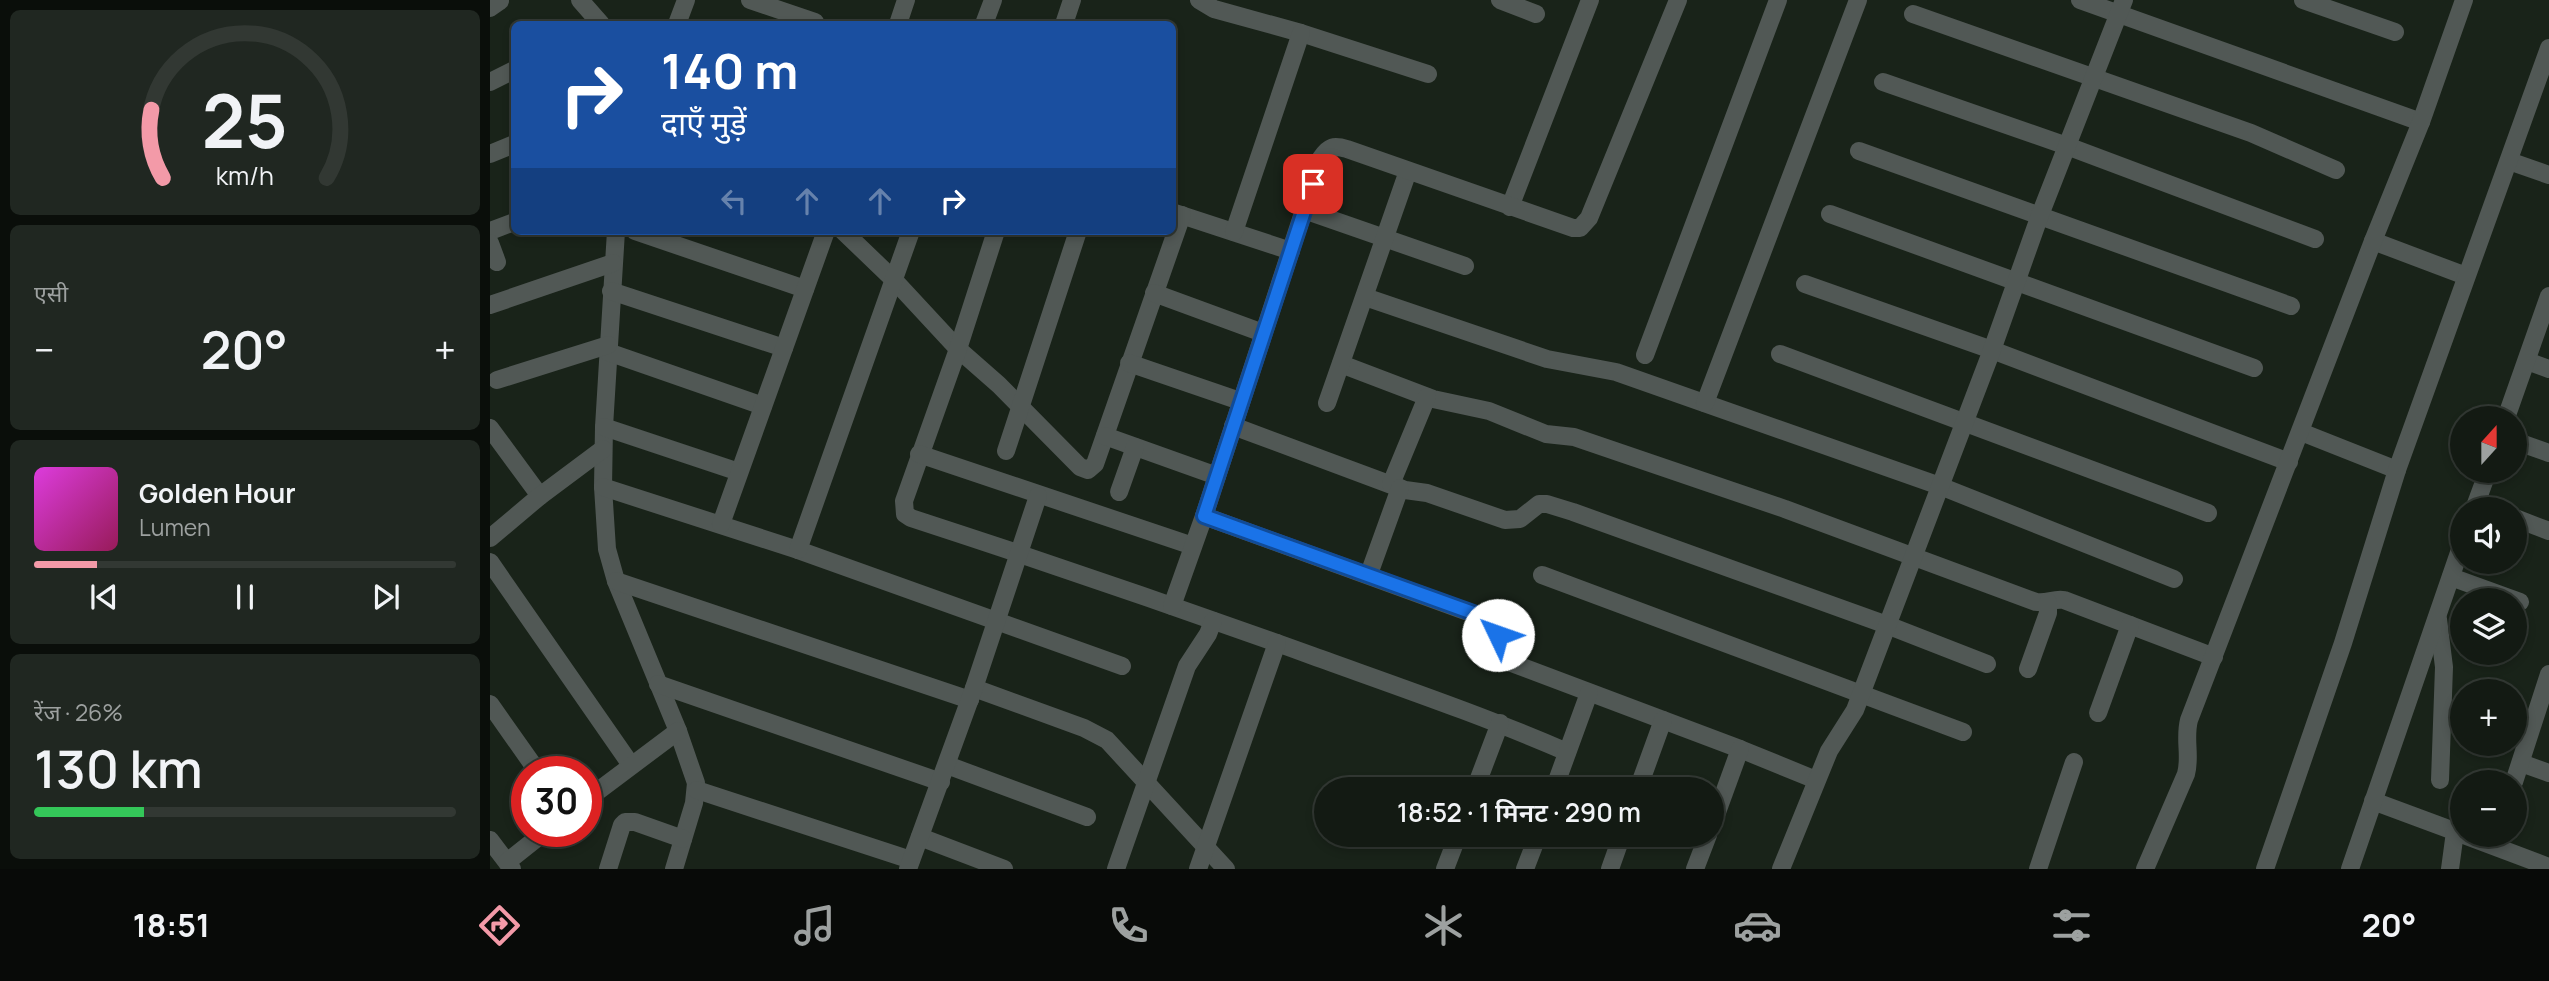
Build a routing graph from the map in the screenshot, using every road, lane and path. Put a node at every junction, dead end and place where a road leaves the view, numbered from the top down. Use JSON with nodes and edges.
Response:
{"nodes":[{"id":1,"x":686,"y":0,"type":"edge"},
{"id":2,"x":750,"y":0,"type":"edge"},
{"id":3,"x":906,"y":0,"type":"edge"},
{"id":4,"x":993,"y":0,"type":"edge"},
{"id":5,"x":1072,"y":0,"type":"edge"},
{"id":6,"x":1199,"y":0,"type":"edge"},
{"id":7,"x":1500,"y":0,"type":"edge"},
{"id":8,"x":1590,"y":0,"type":"edge"},
{"id":9,"x":1678,"y":0,"type":"edge"},
{"id":10,"x":1778,"y":0,"type":"edge"},
{"id":11,"x":1858,"y":0,"type":"edge"},
{"id":12,"x":2080,"y":0,"type":"edge"},
{"id":13,"x":2303,"y":0,"type":"edge"},
{"id":14,"x":2464,"y":0,"type":"edge"},
{"id":15,"x":586,"y":3,"type":"edge"},
{"id":16,"x":776,"y":4,"type":"edge"},
{"id":17,"x":2122,"y":7,"type":"edge"},
{"id":18,"x":1536,"y":13,"type":"dead end"},
{"id":19,"x":1913,"y":14,"type":"dead end"},
{"id":20,"x":599,"y":21,"type":"edge"},
{"id":21,"x":678,"y":21,"type":"edge"},
{"id":22,"x":814,"y":21,"type":"edge"},
{"id":23,"x":899,"y":21,"type":"edge"},
{"id":24,"x":985,"y":21,"type":"edge"},
{"id":25,"x":1065,"y":21,"type":"edge"},
{"id":26,"x":2395,"y":32,"type":"dead end"},
{"id":27,"x":1301,"y":33,"type":"junction"},
{"id":28,"x":2549,"y":48,"type":"edge"},
{"id":29,"x":511,"y":72,"type":"edge"},
{"id":30,"x":1428,"y":74,"type":"dead end"},
{"id":31,"x":2094,"y":76,"type":"junction"},
{"id":32,"x":490,"y":82,"type":"edge"},
{"id":33,"x":1883,"y":82,"type":"dead end"},
{"id":34,"x":2421,"y":122,"type":"junction"},
{"id":35,"x":511,"y":145,"type":"edge"},
{"id":36,"x":2067,"y":146,"type":"junction"},
{"id":37,"x":1859,"y":151,"type":"dead end"},
{"id":38,"x":490,"y":154,"type":"edge"},
{"id":39,"x":2509,"y":161,"type":"junction"},
{"id":40,"x":2336,"y":170,"type":"dead end"},
{"id":41,"x":1408,"y":171,"type":"junction"},
{"id":42,"x":2549,"y":175,"type":"edge"},
{"id":43,"x":1510,"y":207,"type":"junction"},
{"id":44,"x":1304,"y":210,"type":"junction"},
{"id":45,"x":1177,"y":214,"type":"edge"},
{"id":46,"x":1830,"y":214,"type":"dead end"},
{"id":47,"x":2040,"y":215,"type":"junction"},
{"id":48,"x":511,"y":223,"type":"edge"},
{"id":49,"x":490,"y":232,"type":"edge"},
{"id":50,"x":1234,"y":232,"type":"junction"},
{"id":51,"x":615,"y":235,"type":"edge"},
{"id":52,"x":647,"y":235,"type":"edge"},
{"id":53,"x":825,"y":235,"type":"edge"},
{"id":54,"x":848,"y":235,"type":"edge"},
{"id":55,"x":910,"y":235,"type":"edge"},
{"id":56,"x":995,"y":235,"type":"edge"},
{"id":57,"x":1077,"y":235,"type":"edge"},
{"id":58,"x":1171,"y":235,"type":"edge"},
{"id":59,"x":1386,"y":238,"type":"junction"},
{"id":60,"x":2315,"y":239,"type":"dead end"},
{"id":61,"x":2372,"y":241,"type":"junction"},
{"id":62,"x":490,"y":243,"type":"edge"},
{"id":63,"x":1291,"y":251,"type":"junction"},
{"id":64,"x":497,"y":262,"type":"dead end"},
{"id":65,"x":613,"y":263,"type":"junction"},
{"id":66,"x":1465,"y":266,"type":"dead end"},
{"id":67,"x":2466,"y":276,"type":"junction"},
{"id":68,"x":894,"y":280,"type":"junction"},
{"id":69,"x":2015,"y":281,"type":"junction"},
{"id":70,"x":1805,"y":284,"type":"dead end"},
{"id":71,"x":805,"y":289,"type":"junction"},
{"id":72,"x":611,"y":290,"type":"junction"},
{"id":73,"x":1154,"y":293,"type":"junction"},
{"id":74,"x":2549,"y":296,"type":"edge"},
{"id":75,"x":1365,"y":297,"type":"junction"},
{"id":76,"x":490,"y":305,"type":"edge"},
{"id":77,"x":2291,"y":306,"type":"dead end"},
{"id":78,"x":1264,"y":333,"type":"junction"},
{"id":79,"x":784,"y":348,"type":"junction"},
{"id":80,"x":608,"y":349,"type":"junction"},
{"id":81,"x":958,"y":349,"type":"junction"},
{"id":82,"x":1992,"y":350,"type":"junction"},
{"id":83,"x":1780,"y":354,"type":"dead end"},
{"id":84,"x":1644,"y":355,"type":"dead end"},
{"id":85,"x":2527,"y":361,"type":"junction"},
{"id":86,"x":1129,"y":363,"type":"junction"},
{"id":87,"x":1341,"y":364,"type":"junction"},
{"id":88,"x":2254,"y":368,"type":"dead end"},
{"id":89,"x":2549,"y":369,"type":"edge"},
{"id":90,"x":498,"y":380,"type":"dead end"},
{"id":91,"x":1427,"y":397,"type":"junction"},
{"id":92,"x":1240,"y":401,"type":"junction"},
{"id":93,"x":1327,"y":403,"type":"dead end"},
{"id":94,"x":1705,"y":403,"type":"junction"},
{"id":95,"x":763,"y":406,"type":"junction"},
{"id":96,"x":1020,"y":406,"type":"junction"},
{"id":97,"x":2510,"y":406,"type":"edge"},
{"id":98,"x":1965,"y":421,"type":"junction"},
{"id":99,"x":604,"y":426,"type":"junction"},
{"id":100,"x":1233,"y":426,"type":"junction"},
{"id":101,"x":490,"y":428,"type":"edge"},
{"id":102,"x":2301,"y":432,"type":"junction"},
{"id":103,"x":1105,"y":436,"type":"junction"},
{"id":104,"x":2527,"y":445,"type":"edge"},
{"id":105,"x":1135,"y":447,"type":"junction"},
{"id":106,"x":603,"y":449,"type":"junction"},
{"id":107,"x":1006,"y":451,"type":"dead end"},
{"id":108,"x":2549,"y":453,"type":"edge"},
{"id":109,"x":919,"y":454,"type":"junction"},
{"id":110,"x":2289,"y":462,"type":"junction"},
{"id":111,"x":2397,"y":470,"type":"junction"},
{"id":112,"x":740,"y":472,"type":"junction"},
{"id":113,"x":1217,"y":476,"type":"junction"},
{"id":114,"x":1395,"y":486,"type":"junction"},
{"id":115,"x":1940,"y":486,"type":"junction"},
{"id":116,"x":603,"y":487,"type":"junction"},
{"id":117,"x":1119,"y":492,"type":"dead end"},
{"id":118,"x":540,"y":496,"type":"junction"},
{"id":119,"x":1038,"y":496,"type":"junction"},
{"id":120,"x":2208,"y":513,"type":"dead end"},
{"id":121,"x":1204,"y":516,"type":"junction"},
{"id":122,"x":2527,"y":523,"type":"edge"},
{"id":123,"x":721,"y":524,"type":"junction"},
{"id":124,"x":2549,"y":531,"type":"edge"},
{"id":125,"x":490,"y":538,"type":"edge"},
{"id":126,"x":1193,"y":546,"type":"junction"},
{"id":127,"x":798,"y":550,"type":"junction"},
{"id":128,"x":1020,"y":553,"type":"junction"},
{"id":129,"x":1913,"y":557,"type":"junction"},
{"id":130,"x":490,"y":562,"type":"edge"},
{"id":131,"x":1368,"y":574,"type":"junction"},
{"id":132,"x":2452,"y":574,"type":"edge"},
{"id":133,"x":1542,"y":575,"type":"dead end"},
{"id":134,"x":2451,"y":577,"type":"junction"},
{"id":135,"x":2174,"y":579,"type":"dead end"},
{"id":136,"x":616,"y":582,"type":"junction"},
{"id":137,"x":2481,"y":588,"type":"edge"},
{"id":138,"x":2048,"y":602,"type":"junction"},
{"id":139,"x":1172,"y":606,"type":"junction"},
{"id":140,"x":2437,"y":616,"type":"junction"},
{"id":141,"x":997,"y":621,"type":"junction"},
{"id":142,"x":1213,"y":621,"type":"junction"},
{"id":143,"x":1887,"y":625,"type":"junction"},
{"id":144,"x":2130,"y":625,"type":"junction"},
{"id":145,"x":1277,"y":643,"type":"junction"},
{"id":146,"x":2214,"y":657,"type":"junction"},
{"id":147,"x":1987,"y":664,"type":"dead end"},
{"id":148,"x":1122,"y":666,"type":"dead end"},
{"id":149,"x":2028,"y":669,"type":"dead end"},
{"id":150,"x":2549,"y":674,"type":"edge"},
{"id":151,"x":657,"y":684,"type":"junction"},
{"id":152,"x":1589,"y":693,"type":"junction"},
{"id":153,"x":972,"y":694,"type":"junction"},
{"id":154,"x":1861,"y":694,"type":"junction"},
{"id":155,"x":490,"y":704,"type":"edge"},
{"id":156,"x":2098,"y":712,"type":"dead end"},
{"id":157,"x":1663,"y":720,"type":"junction"},
{"id":158,"x":1500,"y":723,"type":"junction"},
{"id":159,"x":678,"y":731,"type":"junction"},
{"id":160,"x":1963,"y":732,"type":"dead end"},
{"id":161,"x":1740,"y":749,"type":"junction"},
{"id":162,"x":1567,"y":752,"type":"junction"},
{"id":163,"x":527,"y":756,"type":"edge"},
{"id":164,"x":2074,"y":762,"type":"dead end"},
{"id":165,"x":2521,"y":763,"type":"junction"},
{"id":166,"x":631,"y":765,"type":"junction"},
{"id":167,"x":2518,"y":770,"type":"edge"},
{"id":168,"x":944,"y":773,"type":"junction"},
{"id":169,"x":2549,"y":773,"type":"edge"},
{"id":170,"x":1480,"y":777,"type":"edge"},
{"id":171,"x":1558,"y":777,"type":"edge"},
{"id":172,"x":1643,"y":777,"type":"edge"},
{"id":173,"x":1816,"y":780,"type":"junction"},
{"id":174,"x":2440,"y":780,"type":"dead end"},
{"id":175,"x":1147,"y":782,"type":"junction"},
{"id":176,"x":602,"y":788,"type":"edge"},
{"id":177,"x":697,"y":790,"type":"junction"},
{"id":178,"x":1724,"y":793,"type":"edge"},
{"id":179,"x":2373,"y":802,"type":"junction"},
{"id":180,"x":1087,"y":817,"type":"dead end"},
{"id":181,"x":2450,"y":830,"type":"edge"},
{"id":182,"x":920,"y":837,"type":"junction"},
{"id":183,"x":683,"y":839,"type":"junction"},
{"id":184,"x":490,"y":840,"type":"edge"},
{"id":185,"x":1205,"y":846,"type":"junction"},
{"id":186,"x":529,"y":847,"type":"edge"},
{"id":187,"x":1453,"y":847,"type":"edge"},
{"id":188,"x":1533,"y":847,"type":"edge"},
{"id":189,"x":1618,"y":847,"type":"edge"},
{"id":190,"x":1703,"y":847,"type":"edge"},
{"id":191,"x":2457,"y":847,"type":"edge"},
{"id":192,"x":2507,"y":847,"type":"edge"},
{"id":193,"x":509,"y":865,"type":"edge"},
{"id":194,"x":910,"y":865,"type":"edge"},
{"id":195,"x":2549,"y":867,"type":"edge"},
{"id":196,"x":608,"y":869,"type":"edge"},
{"id":197,"x":674,"y":869,"type":"edge"},
{"id":198,"x":1004,"y":869,"type":"edge"},
{"id":199,"x":1116,"y":869,"type":"edge"},
{"id":200,"x":1198,"y":869,"type":"edge"},
{"id":201,"x":1226,"y":869,"type":"edge"},
{"id":202,"x":1445,"y":869,"type":"edge"},
{"id":203,"x":1525,"y":869,"type":"edge"},
{"id":204,"x":1610,"y":869,"type":"edge"},
{"id":205,"x":1695,"y":869,"type":"edge"},
{"id":206,"x":1782,"y":869,"type":"edge"},
{"id":207,"x":2038,"y":869,"type":"edge"},
{"id":208,"x":2145,"y":869,"type":"edge"},
{"id":209,"x":2265,"y":869,"type":"edge"},
{"id":210,"x":2350,"y":869,"type":"edge"},
{"id":211,"x":2451,"y":869,"type":"edge"}],
"edges":[{"from":1,"to":21,"type":"street"},
{"from":2,"to":16,"type":"street"},
{"from":3,"to":23,"type":"street"},
{"from":4,"to":24,"type":"street"},
{"from":5,"to":25,"type":"street"},
{"from":6,"to":27,"type":"street"},
{"from":7,"to":18,"type":"street"},
{"from":8,"to":43,"type":"street"},
{"from":9,"to":43,"type":"street"},
{"from":10,"to":84,"type":"street"},
{"from":11,"to":94,"type":"street"},
{"from":12,"to":17,"type":"street"},
{"from":13,"to":26,"type":"street"},
{"from":14,"to":34,"type":"street"},
{"from":15,"to":20,"type":"street"},
{"from":16,"to":22,"type":"street"},
{"from":17,"to":31,"type":"street"},
{"from":17,"to":34,"type":"street"},
{"from":19,"to":31,"type":"street"},
{"from":27,"to":30,"type":"street"},
{"from":27,"to":50,"type":"street"},
{"from":28,"to":39,"type":"street"},
{"from":29,"to":32,"type":"street"},
{"from":31,"to":36,"type":"street"},
{"from":31,"to":40,"type":"street"},
{"from":33,"to":36,"type":"street"},
{"from":34,"to":61,"type":"street"},
{"from":35,"to":38,"type":"street"},
{"from":36,"to":47,"type":"street"},
{"from":36,"to":60,"type":"street"},
{"from":37,"to":47,"type":"street"},
{"from":39,"to":42,"type":"street"},
{"from":39,"to":67,"type":"street"},
{"from":41,"to":43,"type":"street"},
{"from":41,"to":44,"type":"street"},
{"from":41,"to":59,"type":"street"},
{"from":44,"to":59,"type":"street"},
{"from":44,"to":63,"type":"street"},
{"from":45,"to":50,"type":"street"},
{"from":46,"to":69,"type":"street"},
{"from":47,"to":69,"type":"street"},
{"from":47,"to":77,"type":"street"},
{"from":48,"to":49,"type":"street"},
{"from":50,"to":63,"type":"street"},
{"from":51,"to":65,"type":"street"},
{"from":52,"to":71,"type":"street"},
{"from":53,"to":71,"type":"street"},
{"from":54,"to":68,"type":"street"},
{"from":55,"to":68,"type":"street"},
{"from":56,"to":81,"type":"street"},
{"from":57,"to":96,"type":"street"},
{"from":58,"to":73,"type":"street"},
{"from":59,"to":66,"type":"street"},
{"from":59,"to":75,"type":"street"},
{"from":61,"to":67,"type":"street"},
{"from":61,"to":102,"type":"street"},
{"from":62,"to":64,"type":"street"},
{"from":63,"to":78,"type":"street"},
{"from":65,"to":72,"type":"street"},
{"from":65,"to":76,"type":"street"},
{"from":67,"to":111,"type":"street"},
{"from":68,"to":81,"type":"street"},
{"from":68,"to":127,"type":"street"},
{"from":69,"to":82,"type":"street"},
{"from":69,"to":88,"type":"street"},
{"from":70,"to":82,"type":"street"},
{"from":71,"to":79,"type":"street"},
{"from":72,"to":79,"type":"street"},
{"from":72,"to":80,"type":"street"},
{"from":73,"to":78,"type":"street"},
{"from":73,"to":86,"type":"street"},
{"from":74,"to":85,"type":"street"},
{"from":75,"to":87,"type":"street"},
{"from":75,"to":94,"type":"street"},
{"from":78,"to":92,"type":"street"},
{"from":79,"to":95,"type":"street"},
{"from":80,"to":90,"type":"street"},
{"from":80,"to":95,"type":"street"},
{"from":80,"to":99,"type":"street"},
{"from":81,"to":96,"type":"street"},
{"from":81,"to":109,"type":"street"},
{"from":82,"to":98,"type":"street"},
{"from":82,"to":110,"type":"street"},
{"from":83,"to":98,"type":"street"},
{"from":85,"to":89,"type":"street"},
{"from":85,"to":97,"type":"street"},
{"from":86,"to":92,"type":"street"},
{"from":86,"to":103,"type":"street"},
{"from":87,"to":91,"type":"street"},
{"from":87,"to":93,"type":"street"},
{"from":91,"to":114,"type":"street"},
{"from":91,"to":129,"type":"street"},
{"from":92,"to":100,"type":"street"},
{"from":94,"to":115,"type":"street"},
{"from":95,"to":112,"type":"street"},
{"from":96,"to":103,"type":"street"},
{"from":96,"to":107,"type":"street"},
{"from":98,"to":115,"type":"street"},
{"from":98,"to":120,"type":"street"},
{"from":99,"to":106,"type":"street"},
{"from":99,"to":112,"type":"street"},
{"from":100,"to":113,"type":"street"},
{"from":100,"to":114,"type":"street"},
{"from":101,"to":118,"type":"street"},
{"from":102,"to":110,"type":"street"},
{"from":102,"to":111,"type":"street"},
{"from":103,"to":105,"type":"street"},
{"from":104,"to":108,"type":"street"},
{"from":105,"to":113,"type":"street"},
{"from":105,"to":117,"type":"street"},
{"from":106,"to":116,"type":"street"},
{"from":106,"to":118,"type":"street"},
{"from":109,"to":119,"type":"street"},
{"from":109,"to":128,"type":"street"},
{"from":110,"to":146,"type":"street"},
{"from":111,"to":209,"type":"street"},
{"from":112,"to":123,"type":"street"},
{"from":113,"to":121,"type":"street"},
{"from":114,"to":131,"type":"street"},
{"from":114,"to":143,"type":"street"},
{"from":115,"to":129,"type":"street"},
{"from":115,"to":135,"type":"street"},
{"from":116,"to":123,"type":"street"},
{"from":116,"to":136,"type":"street"},
{"from":118,"to":125,"type":"street"},
{"from":119,"to":126,"type":"street"},
{"from":119,"to":128,"type":"street"},
{"from":121,"to":126,"type":"street"},
{"from":121,"to":131,"type":"street"},
{"from":122,"to":124,"type":"street"},
{"from":123,"to":127,"type":"street"},
{"from":126,"to":139,"type":"street"},
{"from":127,"to":141,"type":"street"},
{"from":128,"to":139,"type":"street"},
{"from":128,"to":141,"type":"street"},
{"from":129,"to":138,"type":"street"},
{"from":129,"to":143,"type":"street"},
{"from":130,"to":166,"type":"street"},
{"from":131,"to":152,"type":"street"},
{"from":132,"to":134,"type":"street"},
{"from":133,"to":154,"type":"street"},
{"from":134,"to":137,"type":"street"},
{"from":134,"to":140,"type":"street"},
{"from":136,"to":151,"type":"street"},
{"from":136,"to":153,"type":"street"},
{"from":138,"to":144,"type":"street"},
{"from":138,"to":149,"type":"street"},
{"from":139,"to":142,"type":"street"},
{"from":140,"to":174,"type":"street"},
{"from":140,"to":179,"type":"street"},
{"from":141,"to":148,"type":"street"},
{"from":141,"to":153,"type":"street"},
{"from":142,"to":145,"type":"street"},
{"from":142,"to":175,"type":"street"},
{"from":143,"to":147,"type":"street"},
{"from":143,"to":154,"type":"street"},
{"from":144,"to":146,"type":"street"},
{"from":144,"to":156,"type":"street"},
{"from":145,"to":158,"type":"street"},
{"from":145,"to":185,"type":"street"},
{"from":146,"to":208,"type":"street"},
{"from":150,"to":165,"type":"street"},
{"from":151,"to":159,"type":"street"},
{"from":151,"to":168,"type":"street"},
{"from":152,"to":157,"type":"street"},
{"from":152,"to":162,"type":"street"},
{"from":153,"to":168,"type":"street"},
{"from":153,"to":175,"type":"street"},
{"from":154,"to":160,"type":"street"},
{"from":154,"to":173,"type":"street"},
{"from":155,"to":163,"type":"street"},
{"from":157,"to":161,"type":"street"},
{"from":157,"to":172,"type":"street"},
{"from":158,"to":162,"type":"street"},
{"from":158,"to":170,"type":"street"},
{"from":159,"to":166,"type":"street"},
{"from":159,"to":177,"type":"street"},
{"from":161,"to":173,"type":"street"},
{"from":161,"to":178,"type":"street"},
{"from":162,"to":171,"type":"street"},
{"from":164,"to":207,"type":"street"},
{"from":165,"to":167,"type":"street"},
{"from":165,"to":169,"type":"street"},
{"from":166,"to":176,"type":"street"},
{"from":168,"to":180,"type":"street"},
{"from":168,"to":182,"type":"street"},
{"from":173,"to":206,"type":"street"},
{"from":175,"to":185,"type":"street"},
{"from":175,"to":199,"type":"street"},
{"from":177,"to":183,"type":"street"},
{"from":177,"to":194,"type":"street"},
{"from":179,"to":181,"type":"street"},
{"from":179,"to":210,"type":"street"},
{"from":182,"to":194,"type":"street"},
{"from":182,"to":198,"type":"street"},
{"from":183,"to":196,"type":"street"},
{"from":183,"to":197,"type":"street"},
{"from":184,"to":193,"type":"street"},
{"from":185,"to":200,"type":"street"},
{"from":185,"to":201,"type":"street"},
{"from":186,"to":193,"type":"street"},
{"from":187,"to":202,"type":"street"},
{"from":188,"to":203,"type":"street"},
{"from":189,"to":204,"type":"street"},
{"from":190,"to":205,"type":"street"},
{"from":191,"to":211,"type":"street"},
{"from":192,"to":195,"type":"street"}]}
